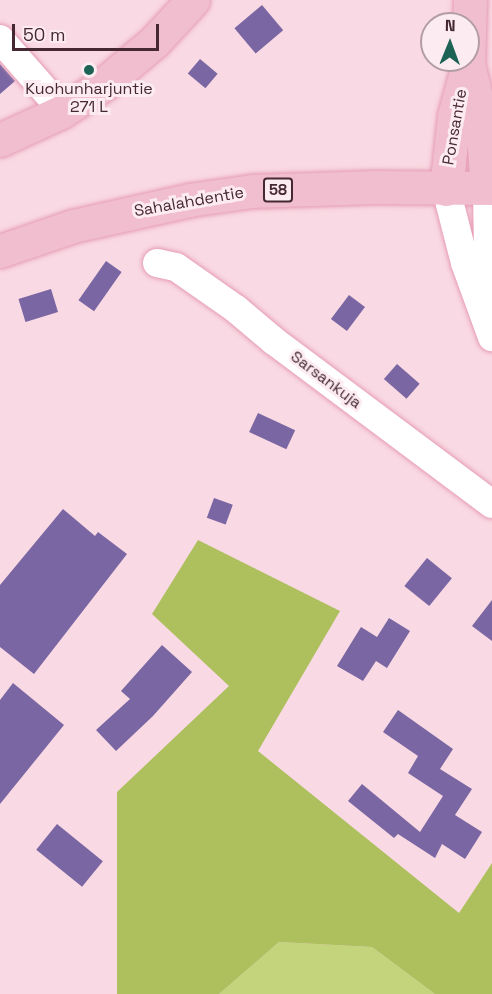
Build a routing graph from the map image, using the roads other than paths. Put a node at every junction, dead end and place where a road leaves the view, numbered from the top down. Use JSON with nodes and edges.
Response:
{"nodes":[{"id":1,"x":193,"y":0,"type":"edge"},
{"id":2,"x":0,"y":39,"type":"edge"},
{"id":3,"x":466,"y":72,"type":"edge"},
{"id":4,"x":470,"y":72,"type":"edge"},
{"id":5,"x":62,"y":112,"type":"junction"},
{"id":6,"x":0,"y":140,"type":"edge"},
{"id":7,"x":490,"y":188,"type":"edge"},
{"id":8,"x":446,"y":189,"type":"junction"},
{"id":9,"x":0,"y":251,"type":"edge"},
{"id":10,"x":157,"y":264,"type":"dead end"},
{"id":11,"x":490,"y":332,"type":"edge"},
{"id":12,"x":492,"y":504,"type":"edge"}],
"edges":[{"from":1,"to":5,"type":"main road"},
{"from":2,"to":5,"type":"street"},
{"from":3,"to":8,"type":"main road","name":"Ponsantie"},
{"from":4,"to":7,"type":"main road","name":"Ponsantie"},
{"from":5,"to":6,"type":"main road"},
{"from":7,"to":8,"type":"main road","name":"Sahalahdentie","number":"58"},
{"from":7,"to":11,"type":"street"},
{"from":8,"to":9,"type":"main road","name":"Sahalahdentie","number":"58"},
{"from":8,"to":11,"type":"street"},
{"from":10,"to":12,"type":"street","name":"Sarsankuja"}]}
